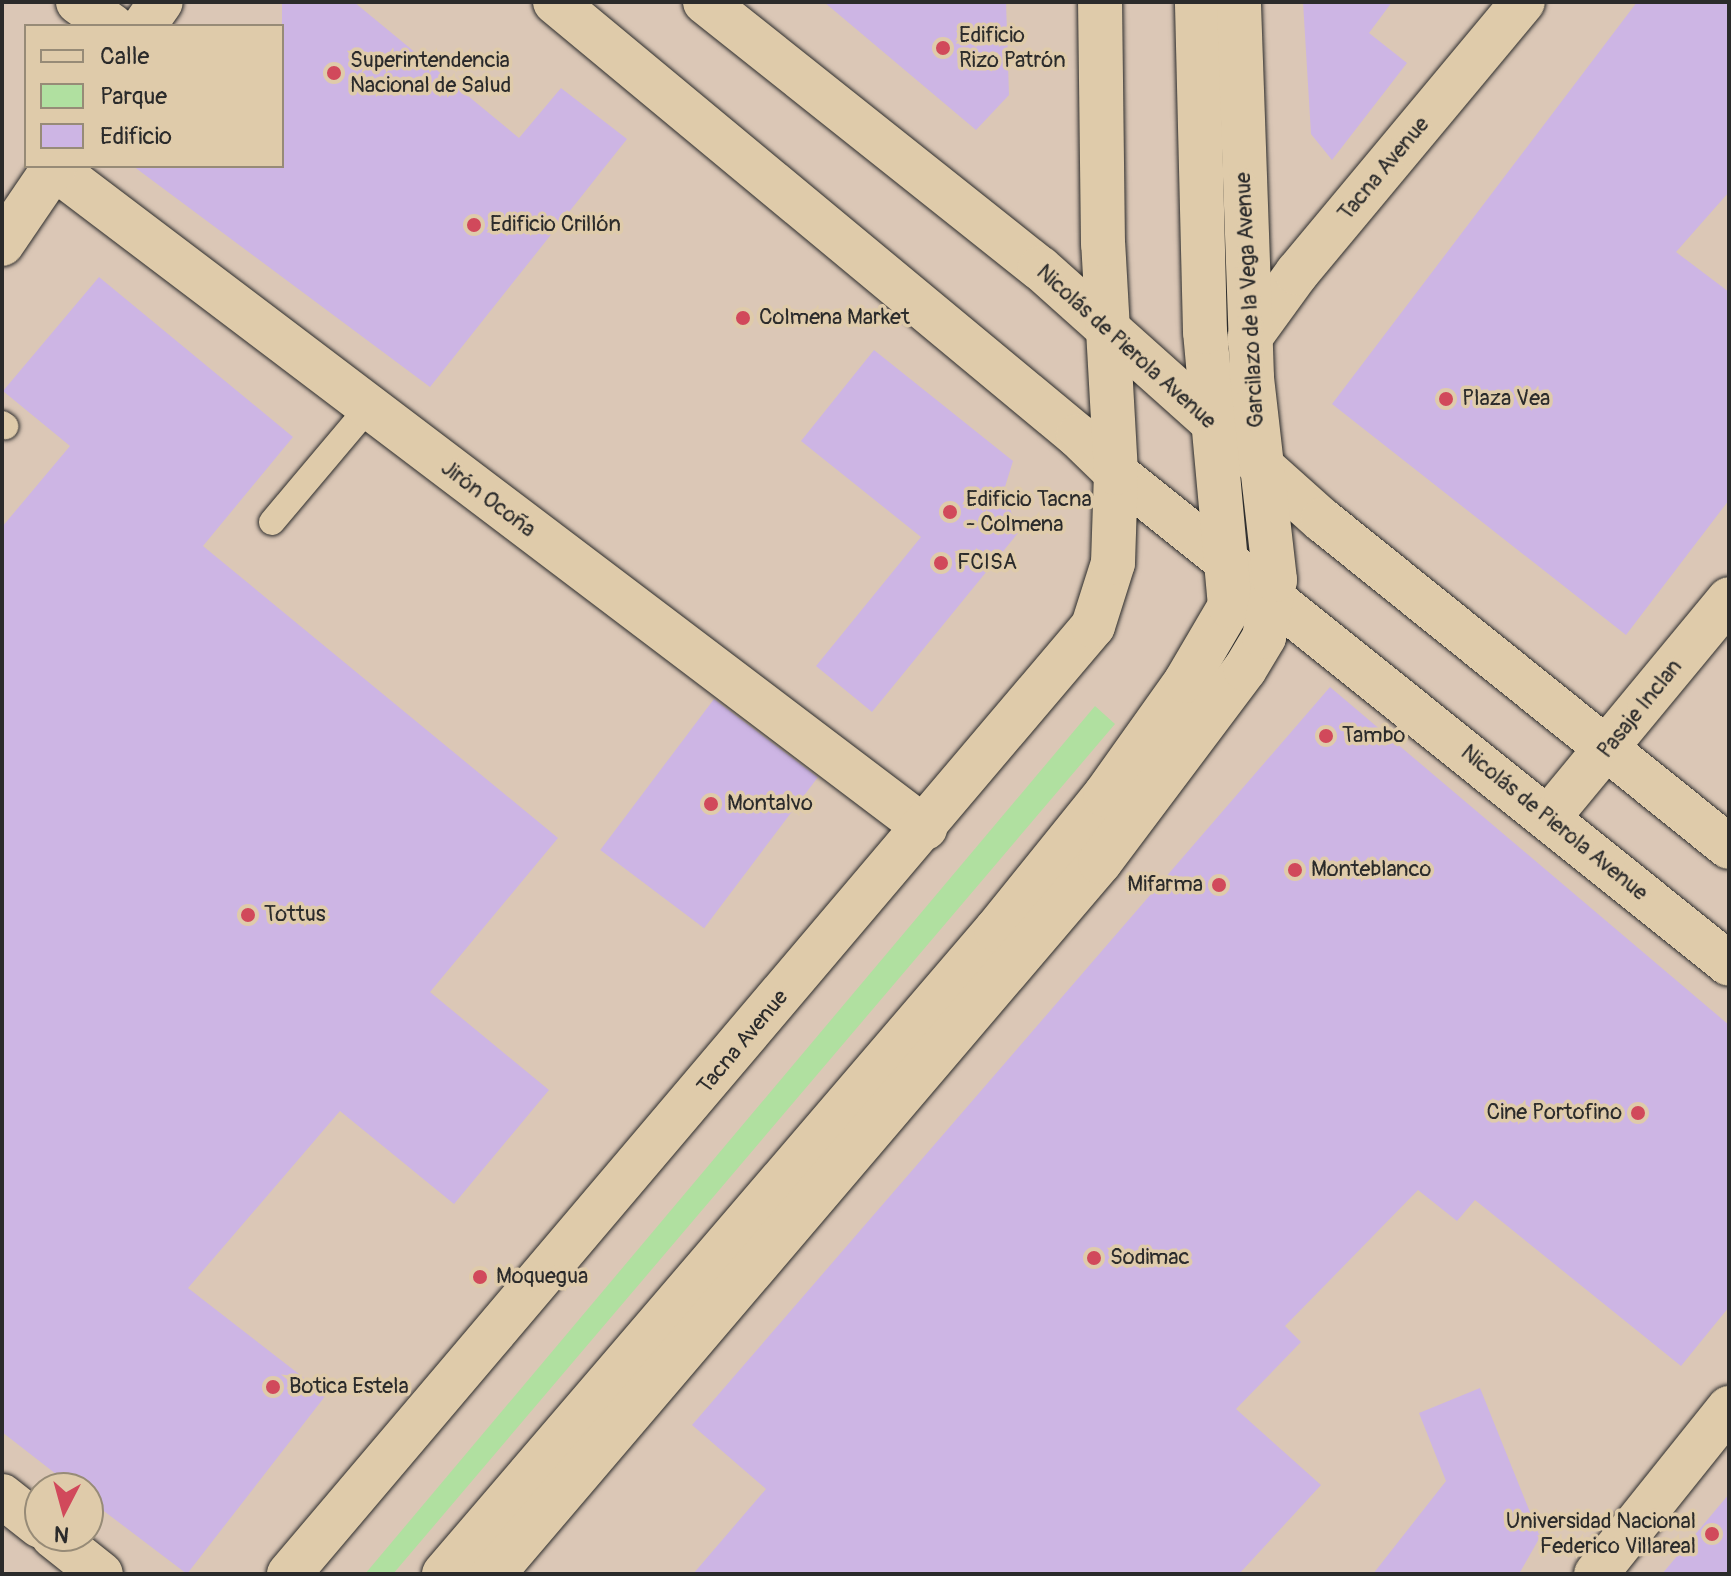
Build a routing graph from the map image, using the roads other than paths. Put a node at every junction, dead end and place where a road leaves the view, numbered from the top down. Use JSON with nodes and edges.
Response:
{"nodes":[{"id":1,"x":78,"y":2,"type":"edge"},
{"id":2,"x":161,"y":2,"type":"edge"},
{"id":3,"x":555,"y":2,"type":"edge"},
{"id":4,"x":705,"y":2,"type":"edge"},
{"id":5,"x":1100,"y":2,"type":"edge"},
{"id":6,"x":1197,"y":2,"type":"edge"},
{"id":7,"x":1239,"y":2,"type":"edge"},
{"id":8,"x":1523,"y":2,"type":"edge"},
{"id":9,"x":109,"y":24,"type":"edge"},
{"id":10,"x":145,"y":24,"type":"edge"},
{"id":11,"x":54,"y":168,"type":"edge"},
{"id":12,"x":56,"y":168,"type":"edge"},
{"id":13,"x":2,"y":244,"type":"edge"},
{"id":14,"x":1108,"y":330,"type":"junction"},
{"id":15,"x":1249,"y":339,"type":"junction"},
{"id":16,"x":367,"y":409,"type":"junction"},
{"id":17,"x":1214,"y":427,"type":"junction"},
{"id":18,"x":1260,"y":467,"type":"junction"},
{"id":19,"x":1116,"y":473,"type":"junction"},
{"id":20,"x":272,"y":522,"type":"dead end"},
{"id":21,"x":1229,"y":563,"type":"junction"},
{"id":22,"x":1274,"y":597,"type":"junction"},
{"id":23,"x":1729,"y":599,"type":"edge"},
{"id":24,"x":1607,"y":751,"type":"junction"},
{"id":25,"x":1548,"y":818,"type":"junction"},
{"id":26,"x":925,"y":828,"type":"junction"},
{"id":27,"x":1729,"y":847,"type":"edge"},
{"id":28,"x":1729,"y":964,"type":"edge"},
{"id":29,"x":1729,"y":1408,"type":"edge"},
{"id":30,"x":2,"y":1496,"type":"edge"},
{"id":31,"x":24,"y":1513,"type":"edge"},
{"id":32,"x":73,"y":1552,"type":"edge"},
{"id":33,"x":101,"y":1574,"type":"edge"},
{"id":34,"x":289,"y":1574,"type":"edge"},
{"id":35,"x":444,"y":1574,"type":"edge"},
{"id":36,"x":493,"y":1574,"type":"edge"},
{"id":37,"x":1596,"y":1574,"type":"edge"}],
"edges":[{"from":1,"to":9,"type":"main road"},
{"from":2,"to":10,"type":"main road"},
{"from":3,"to":19,"type":"main road"},
{"from":4,"to":14,"type":"main road","name":"Nicolás de Pierola Avenue"},
{"from":5,"to":14,"type":"main road"},
{"from":6,"to":17,"type":"main road","name":"Garcilazo de la Vega Avenue"},
{"from":7,"to":15,"type":"main road","name":"Garcilazo de la Vega Avenue"},
{"from":8,"to":15,"type":"main road","name":"Tacna Avenue"},
{"from":11,"to":13,"type":"main road"},
{"from":12,"to":16,"type":"main road","name":"Jirón Ocoña"},
{"from":14,"to":17,"type":"main road","name":"Nicolás de Pierola Avenue"},
{"from":14,"to":19,"type":"main road","name":"Tacna Avenue"},
{"from":15,"to":18,"type":"main road","name":"Garcilazo de la Vega Avenue"},
{"from":16,"to":20,"type":"lane"},
{"from":16,"to":26,"type":"main road","name":"Jirón Ocoña"},
{"from":17,"to":18,"type":"main road","name":"Nicolás de Pierola Avenue"},
{"from":17,"to":21,"type":"main road","name":"Garcilazo de la Vega Avenue"},
{"from":18,"to":22,"type":"main road","name":"Garcilazo de la Vega Avenue"},
{"from":18,"to":24,"type":"main road","name":"Nicolás de Pierola Avenue"},
{"from":19,"to":21,"type":"main road","name":"Nicolás de Pierola Avenue"},
{"from":19,"to":26,"type":"main road","name":"Tacna Avenue"},
{"from":21,"to":22,"type":"main road","name":"Nicolás de Pierola Avenue"},
{"from":21,"to":35,"type":"main road"},
{"from":22,"to":25,"type":"main road","name":"Nicolás de Pierola Avenue"},
{"from":22,"to":36,"type":"main road"},
{"from":23,"to":24,"type":"main road","name":"Pasaje Inclan"},
{"from":24,"to":25,"type":"main road","name":"Pasaje Inclan"},
{"from":24,"to":27,"type":"main road","name":"Nicolás de Pierola Avenue"},
{"from":25,"to":28,"type":"main road","name":"Nicolás de Pierola Avenue"},
{"from":26,"to":34,"type":"main road","name":"Tacna Avenue"},
{"from":29,"to":37,"type":"main road"},
{"from":30,"to":31,"type":"main road"},
{"from":32,"to":33,"type":"main road"}]}
